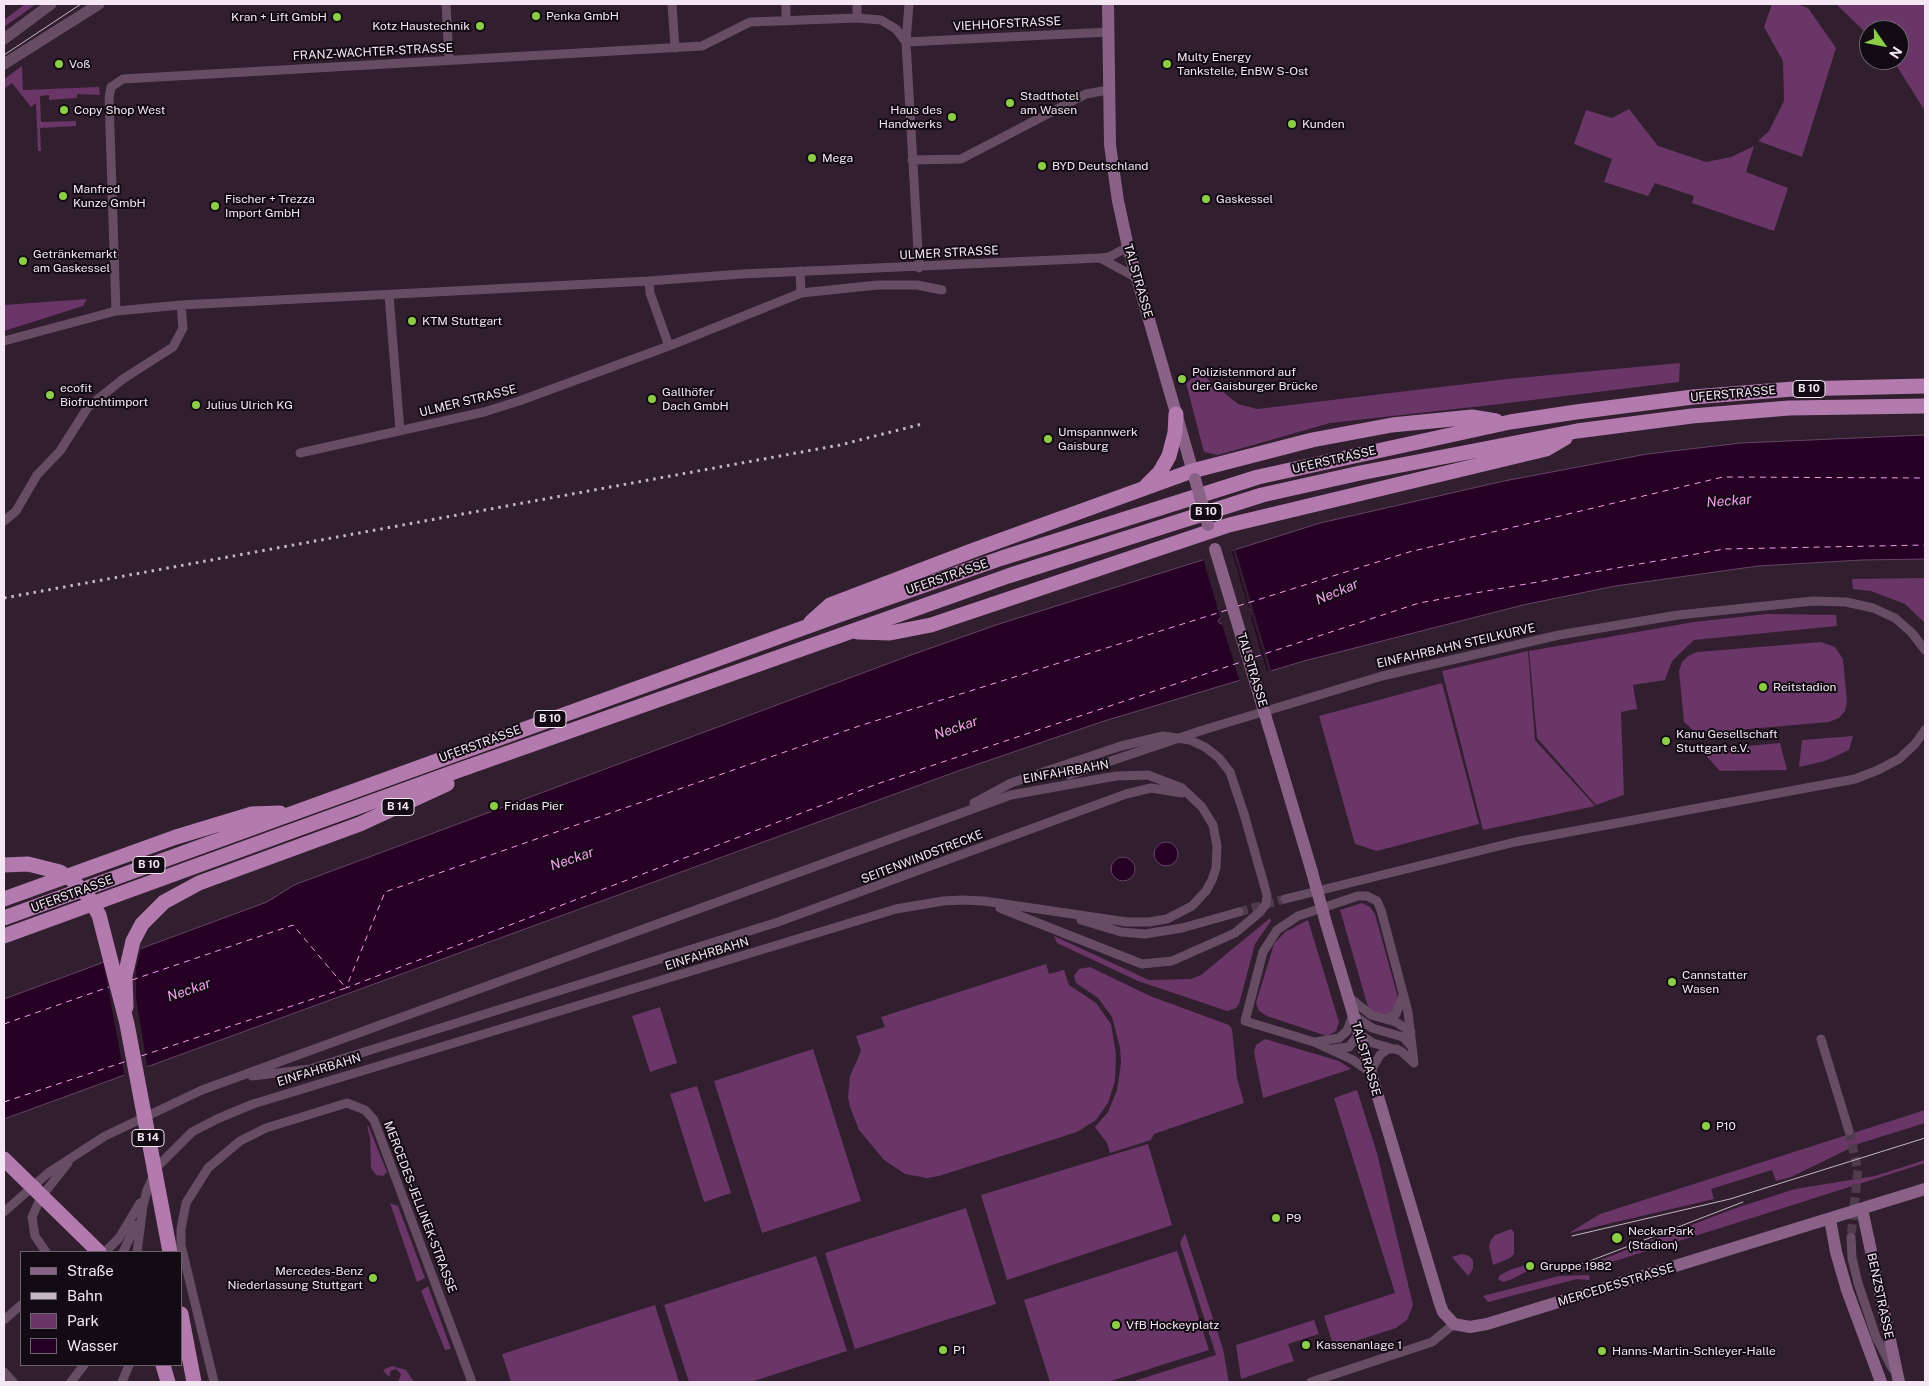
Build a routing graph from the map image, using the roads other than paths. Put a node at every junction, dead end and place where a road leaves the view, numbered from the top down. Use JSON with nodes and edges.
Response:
{"nodes":[{"id":1,"x":51,"y":4,"type":"edge"},
{"id":2,"x":446,"y":4,"type":"edge"},
{"id":3,"x":672,"y":4,"type":"edge"},
{"id":4,"x":786,"y":4,"type":"edge"},
{"id":5,"x":857,"y":4,"type":"edge"},
{"id":6,"x":910,"y":4,"type":"edge"},
{"id":7,"x":1108,"y":4,"type":"edge"},
{"id":8,"x":96,"y":5,"type":"edge"},
{"id":9,"x":858,"y":18,"type":"junction"},
{"id":10,"x":786,"y":21,"type":"junction"},
{"id":11,"x":1109,"y":32,"type":"junction"},
{"id":12,"x":4,"y":39,"type":"edge"},
{"id":13,"x":906,"y":42,"type":"junction"},
{"id":14,"x":675,"y":48,"type":"junction"},
{"id":15,"x":449,"y":60,"type":"junction"},
{"id":16,"x":4,"y":64,"type":"edge"},
{"id":17,"x":1108,"y":90,"type":"junction"},
{"id":18,"x":912,"y":160,"type":"junction"},
{"id":19,"x":1128,"y":246,"type":"junction"},
{"id":20,"x":1100,"y":258,"type":"junction"},
{"id":21,"x":919,"y":268,"type":"junction"},
{"id":22,"x":800,"y":271,"type":"junction"},
{"id":23,"x":1137,"y":278,"type":"junction"},
{"id":24,"x":649,"y":281,"type":"junction"},
{"id":25,"x":942,"y":290,"type":"dead end"},
{"id":26,"x":801,"y":293,"type":"junction"},
{"id":27,"x":389,"y":295,"type":"junction"},
{"id":28,"x":181,"y":305,"type":"junction"},
{"id":29,"x":116,"y":311,"type":"junction"},
{"id":30,"x":4,"y":341,"type":"edge"},
{"id":31,"x":669,"y":346,"type":"junction"},
{"id":32,"x":1925,"y":386,"type":"edge"},
{"id":33,"x":1925,"y":406,"type":"edge"},
{"id":34,"x":1176,"y":414,"type":"junction"},
{"id":35,"x":1510,"y":422,"type":"junction"},
{"id":36,"x":400,"y":431,"type":"junction"},
{"id":37,"x":1577,"y":431,"type":"junction"},
{"id":38,"x":300,"y":453,"type":"dead end"},
{"id":39,"x":1194,"y":475,"type":"junction"},
{"id":40,"x":1142,"y":489,"type":"junction"},
{"id":41,"x":4,"y":521,"type":"edge"},
{"id":42,"x":1210,"y":531,"type":"junction"},
{"id":43,"x":806,"y":627,"type":"junction"},
{"id":44,"x":846,"y":633,"type":"junction"},
{"id":45,"x":1925,"y":650,"type":"edge"},
{"id":46,"x":1925,"y":730,"type":"edge"},
{"id":47,"x":488,"y":761,"type":"junction"},
{"id":48,"x":1069,"y":775,"type":"dead end"},
{"id":49,"x":1194,"y":797,"type":"junction"},
{"id":50,"x":294,"y":813,"type":"junction"},
{"id":51,"x":954,"y":814,"type":"junction"},
{"id":52,"x":4,"y":865,"type":"edge"},
{"id":53,"x":860,"y":893,"type":"joint"},
{"id":54,"x":1285,"y":898,"type":"tunnel mouth"},
{"id":55,"x":4,"y":899,"type":"edge"},
{"id":56,"x":984,"y":901,"type":"junction"},
{"id":57,"x":1239,"y":912,"type":"tunnel mouth"},
{"id":58,"x":1062,"y":914,"type":"junction"},
{"id":59,"x":4,"y":918,"type":"edge"},
{"id":60,"x":4,"y":936,"type":"edge"},
{"id":61,"x":1403,"y":992,"type":"junction"},
{"id":62,"x":1348,"y":995,"type":"junction"},
{"id":63,"x":1408,"y":1012,"type":"junction"},
{"id":64,"x":1353,"y":1014,"type":"junction"},
{"id":65,"x":1387,"y":1019,"type":"junction"},
{"id":66,"x":127,"y":1024,"type":"junction"},
{"id":67,"x":1403,"y":1025,"type":"junction"},
{"id":68,"x":1411,"y":1032,"type":"junction"},
{"id":69,"x":1392,"y":1033,"type":"junction"},
{"id":70,"x":1359,"y":1034,"type":"junction"},
{"id":71,"x":1821,"y":1039,"type":"dead end"},
{"id":72,"x":1314,"y":1042,"type":"junction"},
{"id":73,"x":1412,"y":1047,"type":"junction"},
{"id":74,"x":1331,"y":1049,"type":"junction"},
{"id":75,"x":1397,"y":1049,"type":"junction"},
{"id":76,"x":1370,"y":1072,"type":"junction"},
{"id":77,"x":237,"y":1077,"type":"junction"},
{"id":78,"x":1848,"y":1132,"type":"tunnel mouth"},
{"id":79,"x":75,"y":1154,"type":"junction"},
{"id":80,"x":4,"y":1159,"type":"edge"},
{"id":81,"x":1925,"y":1189,"type":"edge"},
{"id":82,"x":147,"y":1190,"type":"junction"},
{"id":83,"x":142,"y":1206,"type":"junction"},
{"id":84,"x":1862,"y":1209,"type":"junction"},
{"id":85,"x":4,"y":1212,"type":"edge"},
{"id":86,"x":1830,"y":1219,"type":"junction"},
{"id":87,"x":1851,"y":1236,"type":"tunnel mouth"},
{"id":88,"x":45,"y":1251,"type":"edge"},
{"id":89,"x":98,"y":1251,"type":"edge"},
{"id":90,"x":106,"y":1251,"type":"edge"},
{"id":91,"x":123,"y":1251,"type":"edge"},
{"id":92,"x":137,"y":1251,"type":"edge"},
{"id":93,"x":170,"y":1251,"type":"edge"},
{"id":94,"x":20,"y":1306,"type":"edge"},
{"id":95,"x":182,"y":1319,"type":"edge"},
{"id":96,"x":4,"y":1320,"type":"edge"},
{"id":97,"x":1454,"y":1324,"type":"junction"},
{"id":98,"x":1876,"y":1337,"type":"junction"},
{"id":99,"x":83,"y":1366,"type":"edge"},
{"id":100,"x":129,"y":1366,"type":"edge"},
{"id":101,"x":163,"y":1366,"type":"edge"},
{"id":102,"x":4,"y":1372,"type":"edge"},
{"id":103,"x":1899,"y":1381,"type":"edge"},
{"id":104,"x":13,"y":1382,"type":"edge"},
{"id":105,"x":71,"y":1382,"type":"edge"},
{"id":106,"x":122,"y":1382,"type":"edge"},
{"id":107,"x":168,"y":1382,"type":"edge"},
{"id":108,"x":194,"y":1382,"type":"edge"},
{"id":109,"x":214,"y":1382,"type":"edge"},
{"id":110,"x":472,"y":1382,"type":"edge"},
{"id":111,"x":1312,"y":1382,"type":"edge"},
{"id":112,"x":1881,"y":1382,"type":"edge"}],
"edges":[{"from":1,"to":12,"type":"street"},
{"from":2,"to":15,"type":"street"},
{"from":3,"to":14,"type":"street"},
{"from":4,"to":10,"type":"street"},
{"from":5,"to":9,"type":"street"},
{"from":6,"to":13,"type":"street"},
{"from":7,"to":11,"type":"main road","name":"TALSTRASSE"},
{"from":8,"to":16,"type":"street"},
{"from":9,"to":10,"type":"street","name":"FRANZ-WACHTER-STRASSE"},
{"from":9,"to":13,"type":"street","name":"FRANZ-WACHTER-STRASSE"},
{"from":10,"to":14,"type":"street","name":"FRANZ-WACHTER-STRASSE"},
{"from":11,"to":13,"type":"street","name":"VIEHHOFSTRASSE"},
{"from":11,"to":17,"type":"main road","name":"TALSTRASSE"},
{"from":13,"to":18,"type":"street"},
{"from":14,"to":15,"type":"street","name":"FRANZ-WACHTER-STRASSE"},
{"from":15,"to":29,"type":"street","name":"FRANZ-WACHTER-STRASSE"},
{"from":17,"to":18,"type":"street"},
{"from":17,"to":19,"type":"main road","name":"TALSTRASSE"},
{"from":18,"to":21,"type":"street"},
{"from":19,"to":20,"type":"street","name":"ULMER STRASSE"},
{"from":19,"to":23,"type":"main road","name":"TALSTRASSE"},
{"from":20,"to":21,"type":"street","name":"ULMER STRASSE"},
{"from":20,"to":23,"type":"street","name":"ULMER STRASSE"},
{"from":21,"to":22,"type":"street","name":"ULMER STRASSE"},
{"from":22,"to":24,"type":"street","name":"ULMER STRASSE"},
{"from":22,"to":26,"type":"street"},
{"from":23,"to":34,"type":"main road","name":"TALSTRASSE"},
{"from":24,"to":27,"type":"street","name":"ULMER STRASSE"},
{"from":24,"to":31,"type":"street"},
{"from":25,"to":26,"type":"street","name":"ULMER STRASSE"},
{"from":26,"to":31,"type":"street","name":"ULMER STRASSE"},
{"from":27,"to":28,"type":"street","name":"ULMER STRASSE"},
{"from":27,"to":36,"type":"street"},
{"from":28,"to":29,"type":"street","name":"ULMER STRASSE"},
{"from":28,"to":41,"type":"street"},
{"from":29,"to":30,"type":"street","name":"ULMER STRASSE"},
{"from":31,"to":36,"type":"street","name":"ULMER STRASSE"},
{"from":32,"to":35,"type":"highway","name":"UFERSTRASSE","number":"B 10"},
{"from":33,"to":37,"type":"highway","name":"UFERSTRASSE","number":"B 10"},
{"from":34,"to":39,"type":"main road","name":"TALSTRASSE"},
{"from":34,"to":40,"type":"highway","number":"B 10"},
{"from":35,"to":39,"type":"highway","number":"B 10"},
{"from":35,"to":43,"type":"highway","name":"UFERSTRASSE","number":"B 10"},
{"from":36,"to":38,"type":"street","name":"ULMER STRASSE"},
{"from":37,"to":42,"type":"highway","number":"B 10"},
{"from":37,"to":44,"type":"highway","name":"UFERSTRASSE","number":"B 10"},
{"from":39,"to":40,"type":"highway","number":"B 10"},
{"from":39,"to":42,"type":"main road","name":"TALSTRASSE","bridge":true},
{"from":40,"to":43,"type":"highway","number":"B 10"},
{"from":42,"to":44,"type":"highway","number":"B 10"},
{"from":42,"to":62,"type":"main road","name":"TALSTRASSE","bridge":true},
{"from":43,"to":50,"type":"highway","name":"UFERSTRASSE","number":"B 10"},
{"from":44,"to":47,"type":"highway","name":"UFERSTRASSE","number":"B 10"},
{"from":45,"to":48,"type":"street","name":"EINFAHRBAHN STEILKURVE"},
{"from":46,"to":54,"type":"street"},
{"from":47,"to":60,"type":"highway","name":"UFERSTRASSE","number":"B 10"},
{"from":47,"to":66,"type":"highway","number":"B 14","bridge":true},
{"from":49,"to":51,"type":"street","name":"EINFAHRBAHN"},
{"from":49,"to":53,"type":"street","name":"SEITENWINDSTRECKE"},
{"from":49,"to":58,"type":"street","name":"EINFAHRBAHN"},
{"from":50,"to":55,"type":"highway"},
{"from":50,"to":59,"type":"highway","name":"UFERSTRASSE","number":"B 10"},
{"from":51,"to":56,"type":"street","bridge":true},
{"from":51,"to":77,"type":"street","name":"EINFAHRBAHN"},
{"from":52,"to":66,"type":"highway","bridge":true},
{"from":53,"to":77,"type":"street","name":"EINFAHRBAHN"},
{"from":56,"to":58,"type":"street","name":"EINFAHRBAHN"},
{"from":56,"to":82,"type":"street","name":"EINFAHRBAHN"},
{"from":57,"to":58,"type":"street"},
{"from":61,"to":63,"type":"street"},
{"from":61,"to":65,"type":"street"},
{"from":61,"to":72,"type":"street"},
{"from":62,"to":64,"type":"main road","name":"TALSTRASSE"},
{"from":62,"to":65,"type":"street"},
{"from":63,"to":67,"type":"street"},
{"from":63,"to":68,"type":"street"},
{"from":64,"to":69,"type":"street"},
{"from":64,"to":70,"type":"main road","name":"TALSTRASSE"},
{"from":64,"to":72,"type":"street"},
{"from":65,"to":67,"type":"street"},
{"from":66,"to":93,"type":"highway","number":"B 14","bridge":true},
{"from":67,"to":68,"type":"street"},
{"from":67,"to":69,"type":"street"},
{"from":68,"to":73,"type":"street"},
{"from":69,"to":73,"type":"street"},
{"from":70,"to":74,"type":"street"},
{"from":70,"to":75,"type":"street"},
{"from":70,"to":76,"type":"main road","name":"TALSTRASSE"},
{"from":71,"to":78,"type":"street"},
{"from":72,"to":74,"type":"street"},
{"from":73,"to":75,"type":"street"},
{"from":74,"to":76,"type":"street"},
{"from":75,"to":76,"type":"street"},
{"from":76,"to":97,"type":"main road","name":"TALSTRASSE"},
{"from":77,"to":79,"type":"street","name":"EINFAHRBAHN"},
{"from":79,"to":85,"type":"street","name":"EINFAHRBAHN"},
{"from":79,"to":88,"type":"street","name":"EINFAHRBAHN"},
{"from":80,"to":89,"type":"highway","bridge":true},
{"from":81,"to":84,"type":"main road","name":"MERCEDESSTRASSE"},
{"from":82,"to":83,"type":"street","name":"EINFAHRBAHN"},
{"from":82,"to":90,"type":"street","name":"EINFAHRBAHN"},
{"from":83,"to":91,"type":"street","name":"EINFAHRBAHN"},
{"from":83,"to":92,"type":"street","name":"EINFAHRBAHN"},
{"from":84,"to":86,"type":"main road","name":"MERCEDESSTRASSE"},
{"from":84,"to":103,"type":"main road","name":"BENZSTRASSE"},
{"from":86,"to":97,"type":"main road","name":"MERCEDESSTRASSE"},
{"from":86,"to":112,"type":"main road","name":"BENZSTRASSE"},
{"from":87,"to":98,"type":"street"},
{"from":94,"to":96,"type":"street"},
{"from":95,"to":108,"type":"highway"},
{"from":97,"to":111,"type":"street"},
{"from":98,"to":103,"type":"street"},
{"from":98,"to":112,"type":"street"},
{"from":99,"to":105,"type":"street"},
{"from":100,"to":106,"type":"street"},
{"from":101,"to":107,"type":"highway"},
{"from":102,"to":104,"type":"street"},
{"from":109,"to":110,"type":"street","name":"MERCEDES-JELLINEK-STRASSE"}]}
